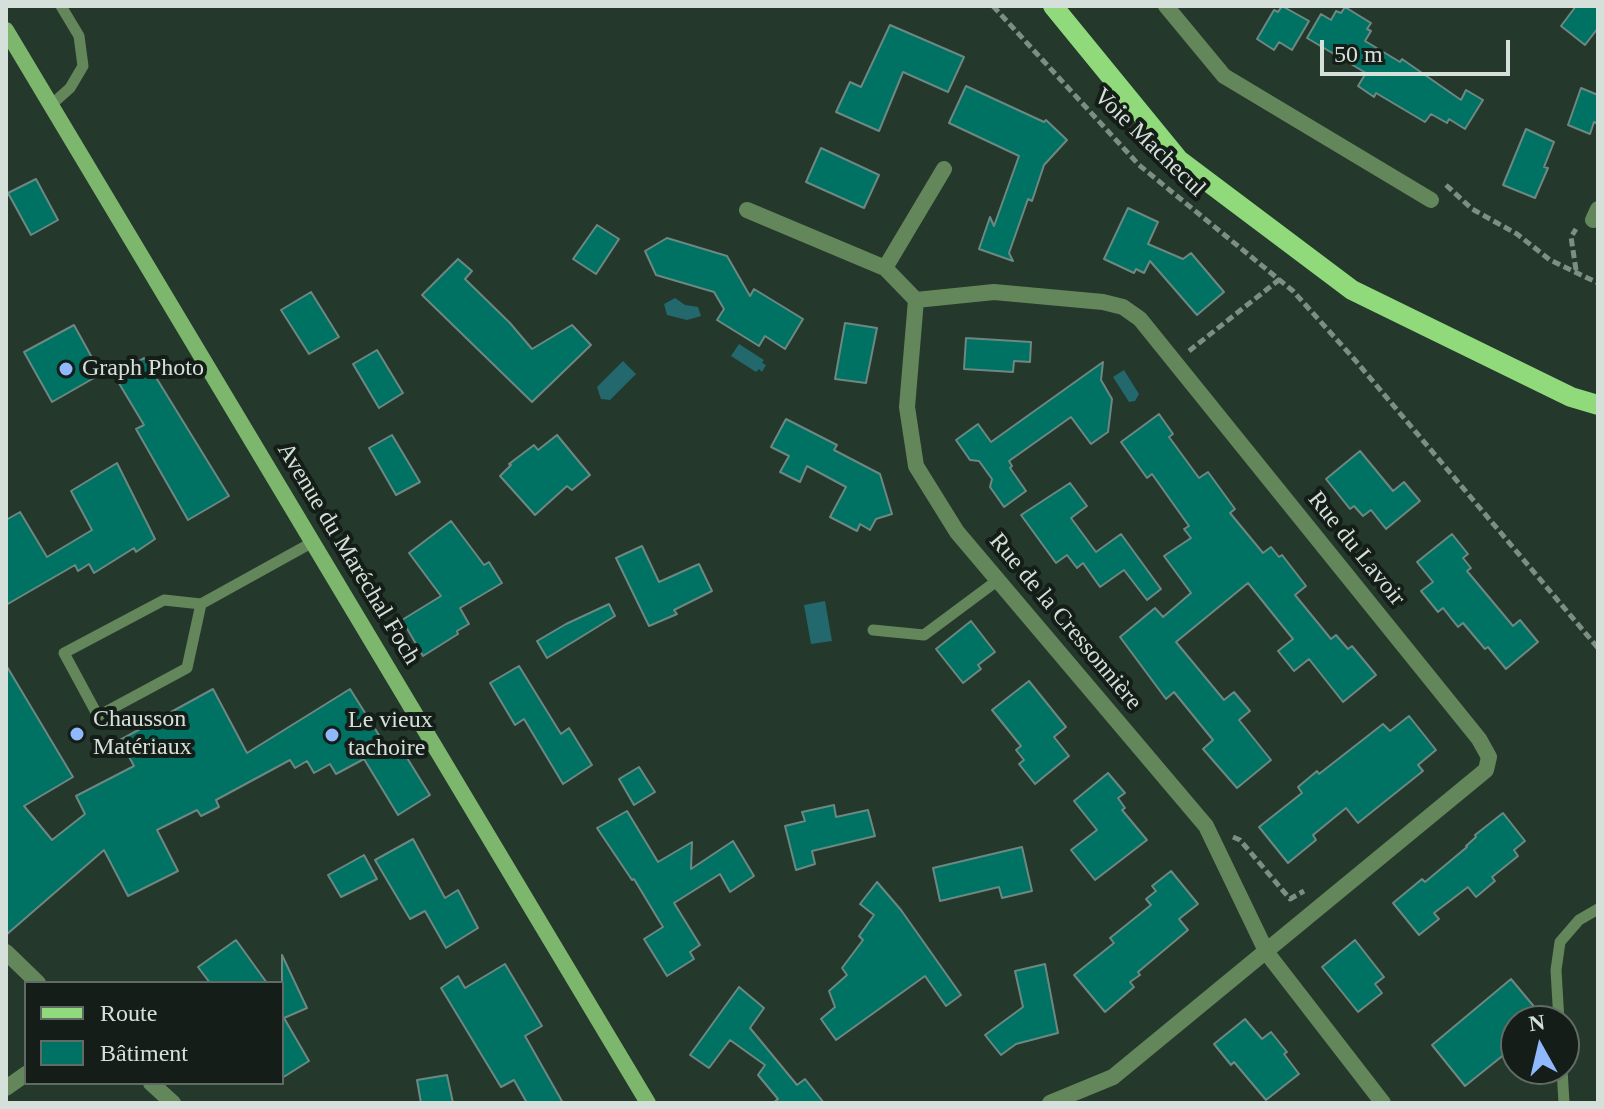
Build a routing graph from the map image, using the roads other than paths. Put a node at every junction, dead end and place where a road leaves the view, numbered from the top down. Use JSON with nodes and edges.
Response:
{"nodes":[{"id":1,"x":61,"y":6,"type":"edge"},
{"id":2,"x":1053,"y":6,"type":"edge"},
{"id":3,"x":1166,"y":6,"type":"edge"},
{"id":4,"x":6,"y":30,"type":"edge"},
{"id":5,"x":51,"y":105,"type":"junction"},
{"id":6,"x":944,"y":169,"type":"dead end"},
{"id":7,"x":1431,"y":200,"type":"dead end"},
{"id":8,"x":747,"y":210,"type":"dead end"},
{"id":9,"x":885,"y":268,"type":"junction"},
{"id":10,"x":916,"y":300,"type":"junction"},
{"id":11,"x":1598,"y":405,"type":"edge"},
{"id":12,"x":313,"y":542,"type":"junction"},
{"id":13,"x":998,"y":580,"type":"junction"},
{"id":14,"x":201,"y":604,"type":"junction"},
{"id":15,"x":873,"y":630,"type":"dead end"},
{"id":16,"x":1598,"y":909,"type":"edge"},
{"id":17,"x":6,"y":952,"type":"edge"},
{"id":18,"x":1267,"y":953,"type":"junction"},
{"id":19,"x":36,"y":981,"type":"edge"},
{"id":20,"x":1558,"y":1005,"type":"edge"},
{"id":21,"x":24,"y":1075,"type":"edge"},
{"id":22,"x":153,"y":1085,"type":"edge"},
{"id":23,"x":6,"y":1088,"type":"edge"},
{"id":24,"x":173,"y":1103,"type":"edge"},
{"id":25,"x":648,"y":1103,"type":"edge"},
{"id":26,"x":1050,"y":1103,"type":"edge"},
{"id":27,"x":1383,"y":1103,"type":"edge"}],
"edges":[{"from":1,"to":5,"type":"lane"},
{"from":2,"to":11,"type":"main road"},
{"from":3,"to":7,"type":"street"},
{"from":4,"to":5,"type":"main road","name":"Avenue du Maréchal Foch"},
{"from":5,"to":12,"type":"main road","name":"Avenue du Maréchal Foch"},
{"from":6,"to":9,"type":"street"},
{"from":8,"to":9,"type":"street"},
{"from":9,"to":10,"type":"street"},
{"from":10,"to":13,"type":"street","name":"Rue de la Cressonnière"},
{"from":10,"to":18,"type":"street","name":"Rue du Lavoir"},
{"from":12,"to":14,"type":"lane"},
{"from":12,"to":25,"type":"main road","name":"Avenue du Maréchal Foch"},
{"from":13,"to":15,"type":"lane"},
{"from":13,"to":18,"type":"street","name":"Rue de la Cressonnière"},
{"from":14,"to":14,"type":"lane"},
{"from":16,"to":20,"type":"lane"},
{"from":17,"to":19,"type":"street"},
{"from":18,"to":26,"type":"street","name":"Rue du Lavoir"},
{"from":18,"to":27,"type":"street","name":"Rue de la Cressonnière"},
{"from":21,"to":23,"type":"street"},
{"from":22,"to":24,"type":"street"}]}
